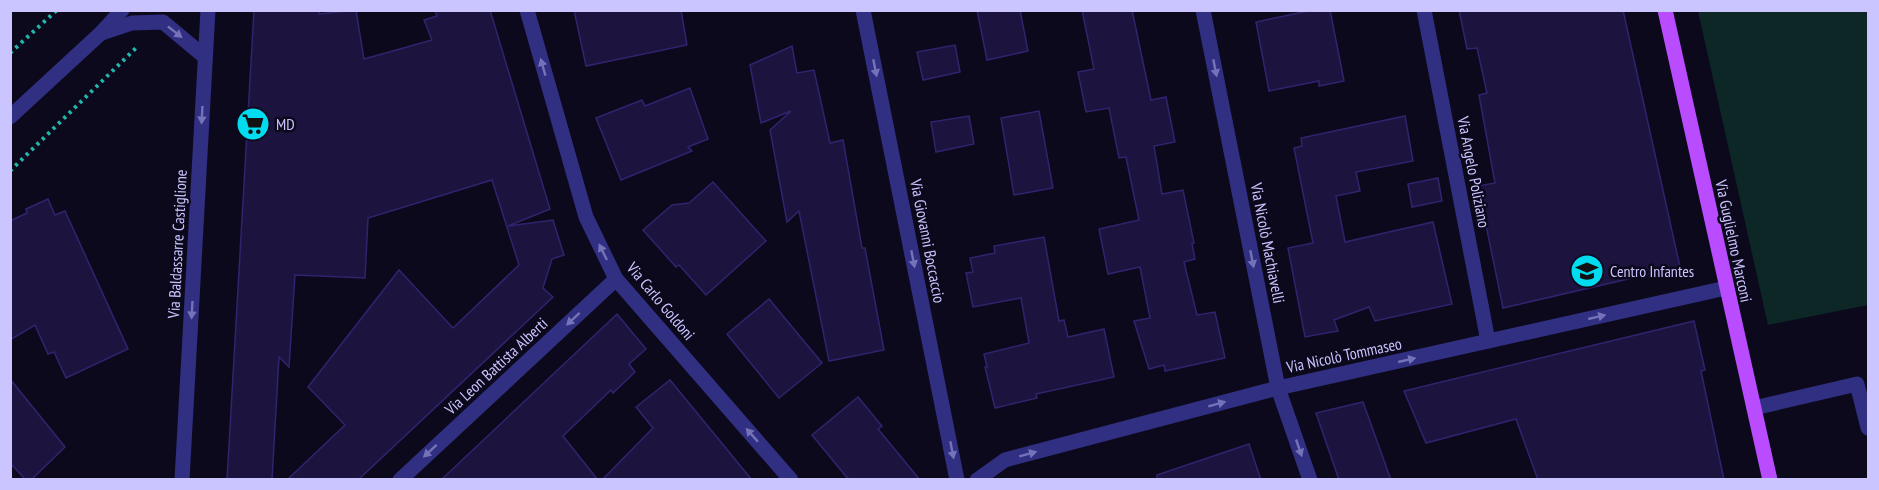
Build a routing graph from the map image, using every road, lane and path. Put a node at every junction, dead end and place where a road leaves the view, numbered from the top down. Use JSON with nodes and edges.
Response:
{"nodes":[{"id":1,"x":57,"y":10,"type":"edge"},
{"id":2,"x":122,"y":10,"type":"edge"},
{"id":3,"x":208,"y":10,"type":"edge"},
{"id":4,"x":527,"y":10,"type":"edge"},
{"id":5,"x":863,"y":10,"type":"edge"},
{"id":6,"x":1203,"y":10,"type":"edge"},
{"id":7,"x":1424,"y":10,"type":"edge"},
{"id":8,"x":1665,"y":10,"type":"edge"},
{"id":9,"x":163,"y":22,"type":"junction"},
{"id":10,"x":101,"y":33,"type":"junction"},
{"id":11,"x":10,"y":54,"type":"edge"},
{"id":12,"x":205,"y":57,"type":"junction"},
{"id":13,"x":10,"y":117,"type":"edge"},
{"id":14,"x":10,"y":171,"type":"edge"},
{"id":15,"x":616,"y":279,"type":"junction"},
{"id":16,"x":1726,"y":288,"type":"junction"},
{"id":17,"x":1488,"y":341,"type":"junction"},
{"id":18,"x":1278,"y":388,"type":"junction"},
{"id":19,"x":1754,"y":408,"type":"junction"},
{"id":20,"x":1869,"y":429,"type":"edge"},
{"id":21,"x":183,"y":480,"type":"edge"},
{"id":22,"x":400,"y":480,"type":"edge"},
{"id":23,"x":791,"y":480,"type":"edge"},
{"id":24,"x":957,"y":480,"type":"edge"},
{"id":25,"x":977,"y":480,"type":"edge"},
{"id":26,"x":1310,"y":480,"type":"edge"},
{"id":27,"x":1770,"y":480,"type":"edge"}],
"edges":[{"from":1,"to":11,"type":"path"},
{"from":2,"to":10,"type":"street"},
{"from":3,"to":12,"type":"street","name":"Via Baldassarre Castiglione"},
{"from":15,"to":4,"type":"street","name":"Via Carlo Goldoni","one_way":true},
{"from":5,"to":24,"type":"street","name":"Via Giovanni Boccaccio","one_way":true},
{"from":6,"to":18,"type":"street","name":"Via Nicolò Machiavelli","one_way":true},
{"from":7,"to":17,"type":"street","name":"Via Angelo Poliziano"},
{"from":8,"to":16,"type":"main road","name":"Via Guglielmo Marconi"},
{"from":9,"to":10,"type":"street"},
{"from":9,"to":12,"type":"street","one_way":true},
{"from":9,"to":14,"type":"path"},
{"from":10,"to":13,"type":"street"},
{"from":12,"to":21,"type":"street","name":"Via Baldassarre Castiglione","one_way":true},
{"from":15,"to":22,"type":"street","name":"Via Leon Battista Alberti","one_way":true},
{"from":23,"to":15,"type":"street","name":"Via Carlo Goldoni","one_way":true},
{"from":17,"to":16,"type":"street","name":"Via Nicolò Tommaseo","one_way":true},
{"from":16,"to":19,"type":"main road","name":"Via Guglielmo Marconi"},
{"from":18,"to":17,"type":"street","name":"Via Nicolò Tommaseo","one_way":true},
{"from":25,"to":18,"type":"street","name":"Via Nicolò Tommaseo","one_way":true},
{"from":18,"to":26,"type":"street","name":"Via Nicolò Machiavelli","one_way":true},
{"from":19,"to":20,"type":"street"},
{"from":19,"to":27,"type":"main road","name":"Via Guglielmo Marconi"}]}
